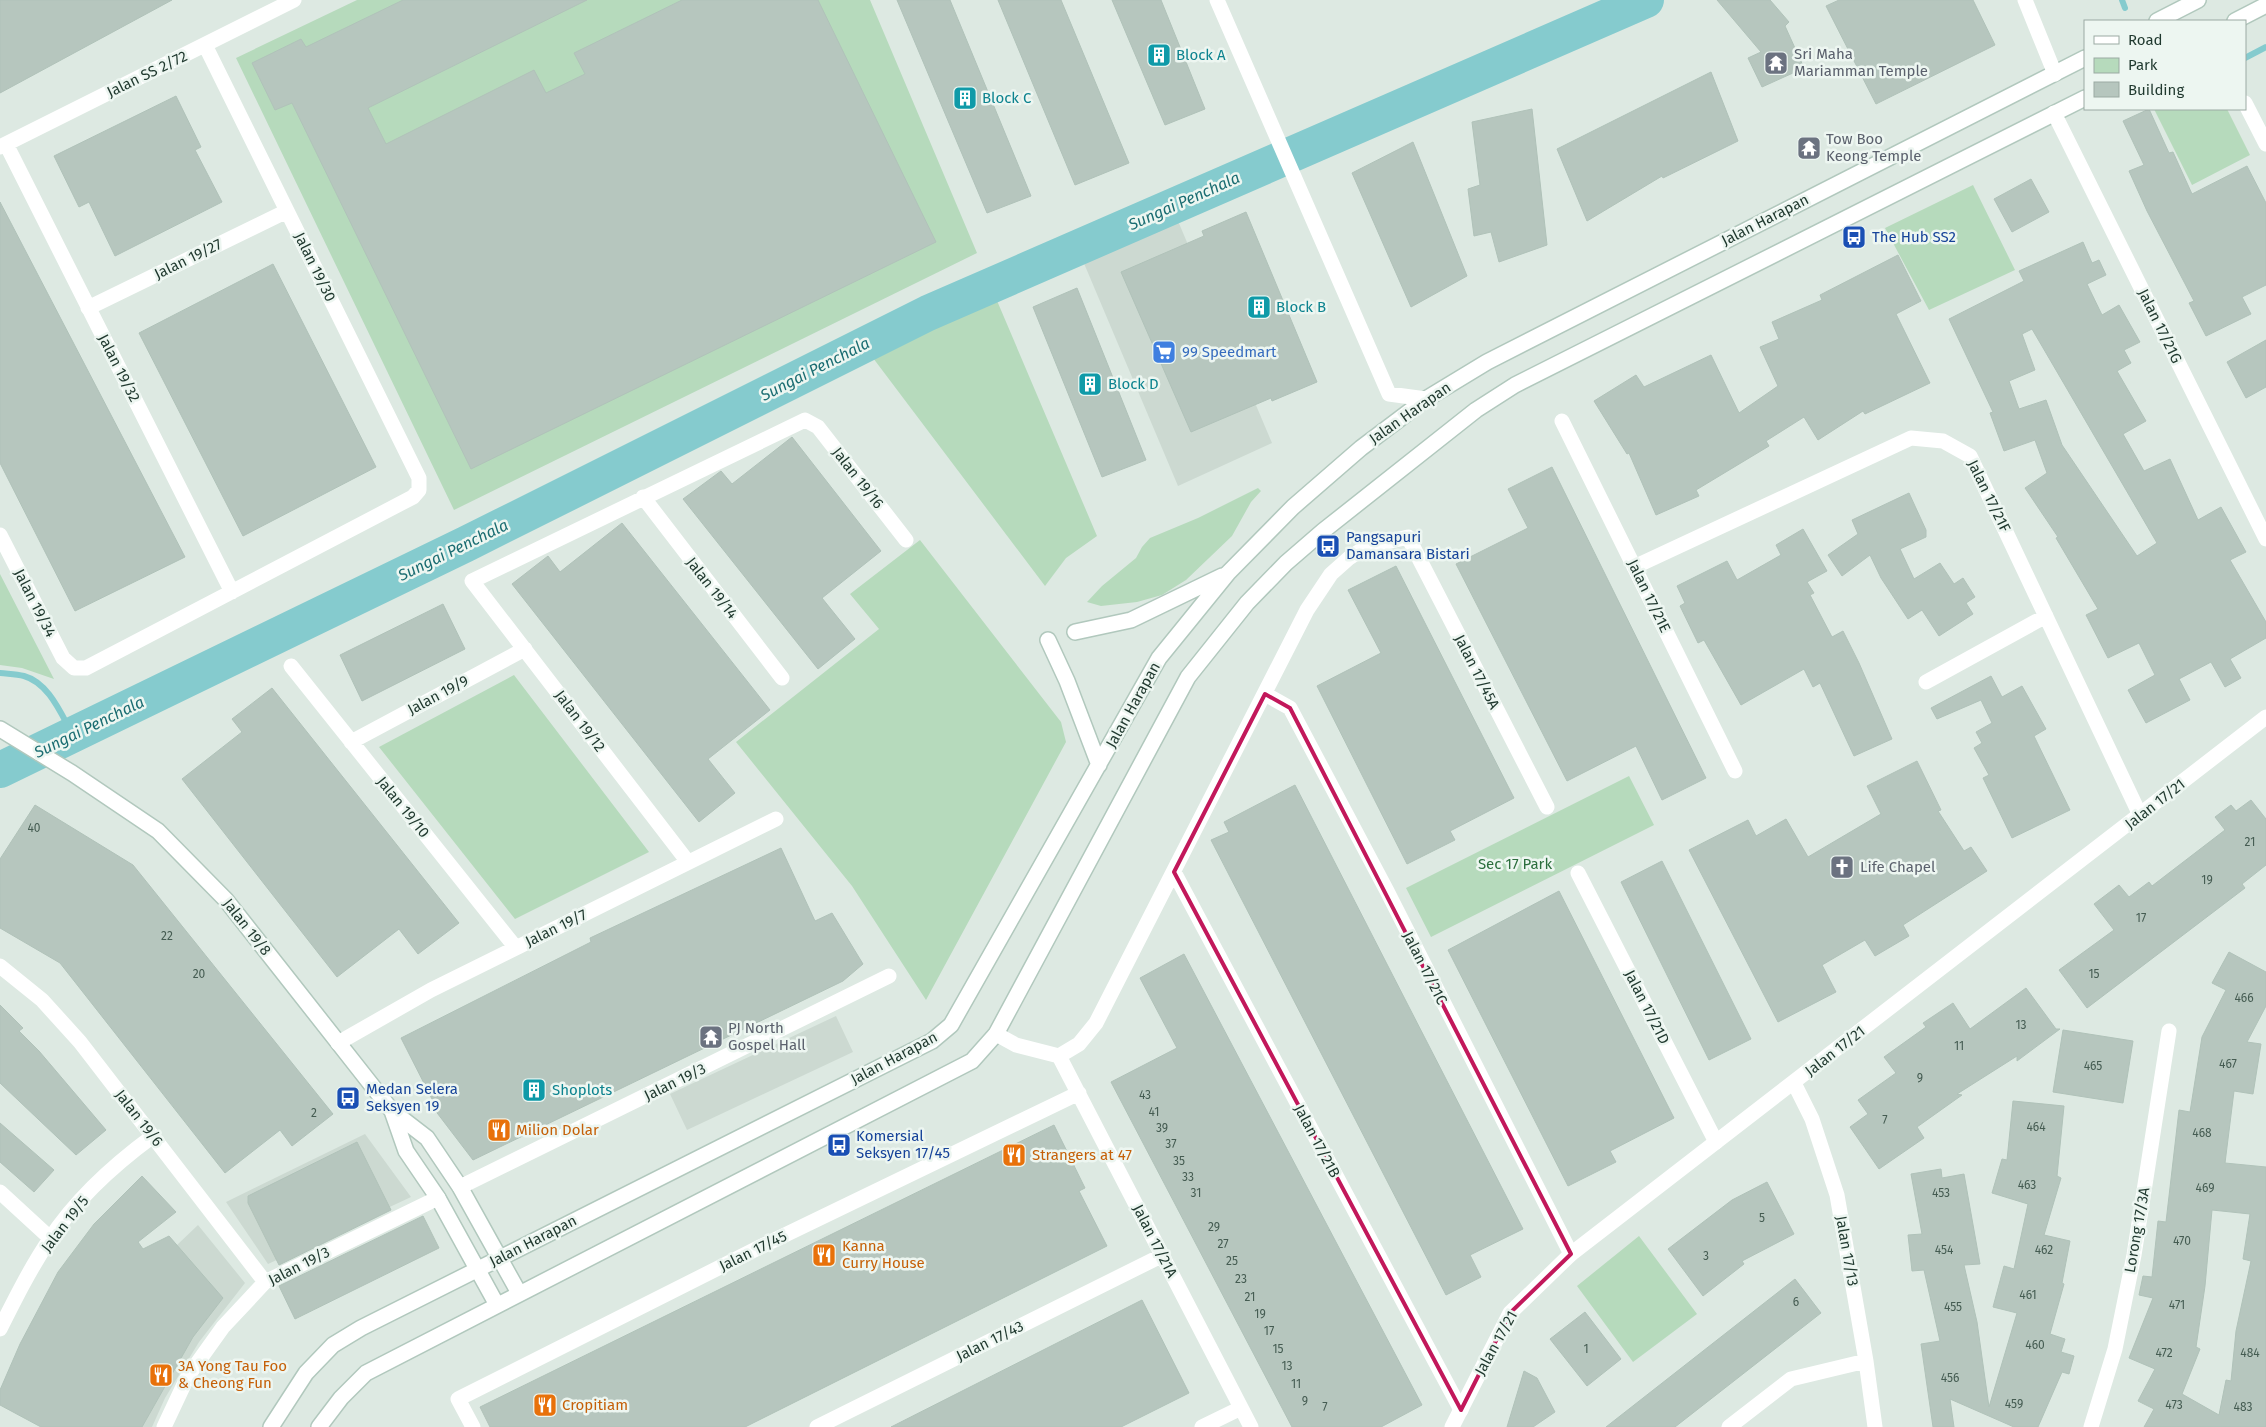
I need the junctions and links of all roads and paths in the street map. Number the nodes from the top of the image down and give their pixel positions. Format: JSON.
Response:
{"nodes":[{"id":1,"x":294,"y":0,"type":"edge"},
{"id":2,"x":1216,"y":0,"type":"edge"},
{"id":3,"x":2025,"y":0,"type":"edge"},
{"id":4,"x":2198,"y":0,"type":"edge"},
{"id":5,"x":2266,"y":6,"type":"edge"},
{"id":6,"x":2159,"y":20,"type":"edge"},
{"id":7,"x":2237,"y":20,"type":"edge"},
{"id":8,"x":205,"y":45,"type":"junction"},
{"id":9,"x":2084,"y":59,"type":"edge"},
{"id":10,"x":2055,"y":74,"type":"junction"},
{"id":11,"x":2084,"y":98,"type":"edge"},
{"id":12,"x":2246,"y":104,"type":"edge"},
{"id":13,"x":2054,"y":113,"type":"junction"},
{"id":14,"x":2266,"y":144,"type":"edge"},
{"id":15,"x":3,"y":145,"type":"edge"},
{"id":16,"x":287,"y":211,"type":"junction"},
{"id":17,"x":88,"y":308,"type":"junction"},
{"id":18,"x":1426,"y":399,"type":"junction"},
{"id":19,"x":1562,"y":420,"type":"dead end"},
{"id":20,"x":642,"y":498,"type":"junction"},
{"id":21,"x":0,"y":535,"type":"edge"},
{"id":22,"x":2266,"y":539,"type":"edge"},
{"id":23,"x":906,"y":540,"type":"dead end"},
{"id":24,"x":1634,"y":567,"type":"junction"},
{"id":25,"x":1228,"y":573,"type":"junction"},
{"id":26,"x":232,"y":592,"type":"junction"},
{"id":27,"x":2046,"y":616,"type":"junction"},
{"id":28,"x":1075,"y":632,"type":"dead end"},
{"id":29,"x":1048,"y":640,"type":"dead end"},
{"id":30,"x":525,"y":649,"type":"junction"},
{"id":31,"x":291,"y":666,"type":"dead end"},
{"id":32,"x":782,"y":678,"type":"dead end"},
{"id":33,"x":1926,"y":682,"type":"dead end"},
{"id":34,"x":1265,"y":694,"type":"junction"},
{"id":35,"x":2266,"y":717,"type":"edge"},
{"id":36,"x":6,"y":733,"type":"edge"},
{"id":37,"x":351,"y":742,"type":"junction"},
{"id":38,"x":1099,"y":765,"type":"junction"},
{"id":39,"x":1735,"y":772,"type":"dead end"},
{"id":40,"x":1547,"y":807,"type":"dead end"},
{"id":41,"x":2140,"y":815,"type":"junction"},
{"id":42,"x":776,"y":819,"type":"dead end"},
{"id":43,"x":688,"y":862,"type":"junction"},
{"id":44,"x":1174,"y":872,"type":"junction"},
{"id":45,"x":1578,"y":873,"type":"dead end"},
{"id":46,"x":516,"y":948,"type":"junction"},
{"id":47,"x":0,"y":966,"type":"edge"},
{"id":48,"x":890,"y":976,"type":"dead end"},
{"id":49,"x":2169,"y":1031,"type":"dead end"},
{"id":50,"x":996,"y":1034,"type":"junction"},
{"id":51,"x":338,"y":1043,"type":"junction"},
{"id":52,"x":1060,"y":1056,"type":"junction"},
{"id":53,"x":1794,"y":1083,"type":"junction"},
{"id":54,"x":1079,"y":1093,"type":"junction"},
{"id":55,"x":392,"y":1111,"type":"junction"},
{"id":56,"x":152,"y":1136,"type":"junction"},
{"id":57,"x":1716,"y":1142,"type":"junction"},
{"id":58,"x":460,"y":1188,"type":"junction"},
{"id":59,"x":0,"y":1192,"type":"edge"},
{"id":60,"x":438,"y":1198,"type":"junction"},
{"id":61,"x":50,"y":1238,"type":"junction"},
{"id":62,"x":1571,"y":1254,"type":"junction"},
{"id":63,"x":1163,"y":1256,"type":"junction"},
{"id":64,"x":500,"y":1258,"type":"junction"},
{"id":65,"x":478,"y":1270,"type":"junction"},
{"id":66,"x":265,"y":1282,"type":"junction"},
{"id":67,"x":519,"y":1293,"type":"junction"},
{"id":68,"x":497,"y":1305,"type":"junction"},
{"id":69,"x":0,"y":1329,"type":"edge"},
{"id":70,"x":1866,"y":1361,"type":"junction"},
{"id":71,"x":1241,"y":1408,"type":"junction"},
{"id":72,"x":1461,"y":1410,"type":"junction"},
{"id":73,"x":164,"y":1427,"type":"edge"},
{"id":74,"x":271,"y":1427,"type":"edge"},
{"id":75,"x":319,"y":1427,"type":"edge"},
{"id":76,"x":473,"y":1427,"type":"edge"},
{"id":77,"x":817,"y":1427,"type":"edge"},
{"id":78,"x":1202,"y":1427,"type":"edge"},
{"id":79,"x":1251,"y":1427,"type":"edge"},
{"id":80,"x":1452,"y":1427,"type":"edge"},
{"id":81,"x":1729,"y":1427,"type":"edge"},
{"id":82,"x":1875,"y":1427,"type":"edge"},
{"id":83,"x":2091,"y":1427,"type":"edge"}],
"edges":[{"from":1,"to":8,"type":"street","name":"Jalan SS 2/72"},
{"from":2,"to":18,"type":"street"},
{"from":3,"to":10,"type":"street"},
{"from":4,"to":6,"type":"street"},
{"from":5,"to":7,"type":"street"},
{"from":8,"to":15,"type":"street","name":"Jalan SS 2/72"},
{"from":8,"to":16,"type":"street","name":"Jalan 19/30"},
{"from":9,"to":10,"type":"street","name":"Jalan Harapan"},
{"from":10,"to":18,"type":"street","name":"Jalan Harapan"},
{"from":11,"to":13,"type":"street"},
{"from":12,"to":14,"type":"street"},
{"from":13,"to":22,"type":"street","name":"Jalan 17/21G"},
{"from":13,"to":50,"type":"street"},
{"from":15,"to":17,"type":"street","name":"Jalan 19/32"},
{"from":16,"to":17,"type":"street","name":"Jalan 19/27"},
{"from":16,"to":26,"type":"street","name":"Jalan 19/30"},
{"from":17,"to":26,"type":"street","name":"Jalan 19/32"},
{"from":18,"to":25,"type":"street","name":"Jalan Harapan"},
{"from":19,"to":24,"type":"street","name":"Jalan 17/21E"},
{"from":20,"to":23,"type":"street","name":"Jalan 19/16"},
{"from":20,"to":30,"type":"street","name":"Jalan 19/12"},
{"from":20,"to":32,"type":"street","name":"Jalan 19/14"},
{"from":21,"to":26,"type":"street","name":"Jalan 19/34"},
{"from":24,"to":27,"type":"street","name":"Jalan 17/21F"},
{"from":24,"to":39,"type":"street","name":"Jalan 17/21E"},
{"from":25,"to":28,"type":"street"},
{"from":25,"to":38,"type":"street","name":"Jalan Harapan"},
{"from":27,"to":33,"type":"street"},
{"from":27,"to":41,"type":"street","name":"Jalan 17/21F"},
{"from":29,"to":38,"type":"street"},
{"from":30,"to":37,"type":"street","name":"Jalan 19/9"},
{"from":30,"to":43,"type":"street","name":"Jalan 19/12"},
{"from":31,"to":37,"type":"street","name":"Jalan 19/10"},
{"from":34,"to":40,"type":"street","name":"Jalan 17/45A"},
{"from":34,"to":44,"type":"street"},
{"from":34,"to":62,"type":"street","name":"Jalan 17/21C"},
{"from":35,"to":41,"type":"street","name":"Jalan 17/21"},
{"from":36,"to":51,"type":"street","name":"Jalan 19/8"},
{"from":37,"to":46,"type":"street","name":"Jalan 19/10"},
{"from":38,"to":64,"type":"street","name":"Jalan Harapan"},
{"from":41,"to":53,"type":"street","name":"Jalan 17/21"},
{"from":42,"to":43,"type":"street","name":"Jalan 19/7"},
{"from":43,"to":46,"type":"street","name":"Jalan 19/7"},
{"from":44,"to":52,"type":"street"},
{"from":44,"to":72,"type":"street","name":"Jalan 17/21B"},
{"from":45,"to":57,"type":"street","name":"Jalan 17/21D"},
{"from":46,"to":51,"type":"street","name":"Jalan 19/7"},
{"from":47,"to":56,"type":"street","name":"Jalan 19/6"},
{"from":48,"to":58,"type":"street","name":"Jalan 19/3"},
{"from":49,"to":83,"type":"street","name":"Lorong 17/3A"},
{"from":50,"to":52,"type":"street"},
{"from":50,"to":67,"type":"street"},
{"from":51,"to":55,"type":"street","name":"Jalan 19/8"},
{"from":52,"to":54,"type":"street","name":"Jalan 17/21A"},
{"from":53,"to":57,"type":"street","name":"Jalan 17/21"},
{"from":53,"to":70,"type":"street","name":"Jalan 17/13"},
{"from":54,"to":63,"type":"street","name":"Jalan 17/21A"},
{"from":54,"to":76,"type":"street","name":"Jalan 17/45"},
{"from":55,"to":58,"type":"street","name":"Jalan 19/8"},
{"from":55,"to":60,"type":"street","name":"Jalan 19/8"},
{"from":56,"to":61,"type":"street","name":"Jalan 19/5"},
{"from":56,"to":66,"type":"street","name":"Jalan 19/6"},
{"from":57,"to":62,"type":"street","name":"Jalan 17/21"},
{"from":58,"to":64,"type":"street","name":"Jalan 19/8"},
{"from":59,"to":61,"type":"street"},
{"from":60,"to":65,"type":"street","name":"Jalan 19/8"},
{"from":60,"to":66,"type":"street","name":"Jalan 19/3"},
{"from":61,"to":69,"type":"street","name":"Jalan 19/5"},
{"from":62,"to":72,"type":"street","name":"Jalan 17/21"},
{"from":63,"to":71,"type":"street","name":"Jalan 17/21A"},
{"from":63,"to":77,"type":"street","name":"Jalan 17/43"},
{"from":64,"to":65,"type":"street","name":"Jalan Harapan"},
{"from":64,"to":67,"type":"street","name":"Jalan 19/8"},
{"from":65,"to":68,"type":"street","name":"Jalan 19/8"},
{"from":65,"to":74,"type":"street","name":"Jalan Harapan"},
{"from":66,"to":73,"type":"street","name":"Jalan 19/3"},
{"from":67,"to":68,"type":"street"},
{"from":68,"to":75,"type":"street"},
{"from":70,"to":81,"type":"street"},
{"from":70,"to":82,"type":"street","name":"Jalan 17/13"},
{"from":71,"to":78,"type":"street"},
{"from":71,"to":79,"type":"street","name":"Jalan 17/21A"},
{"from":72,"to":80,"type":"street","name":"Jalan 17/21"}]}
